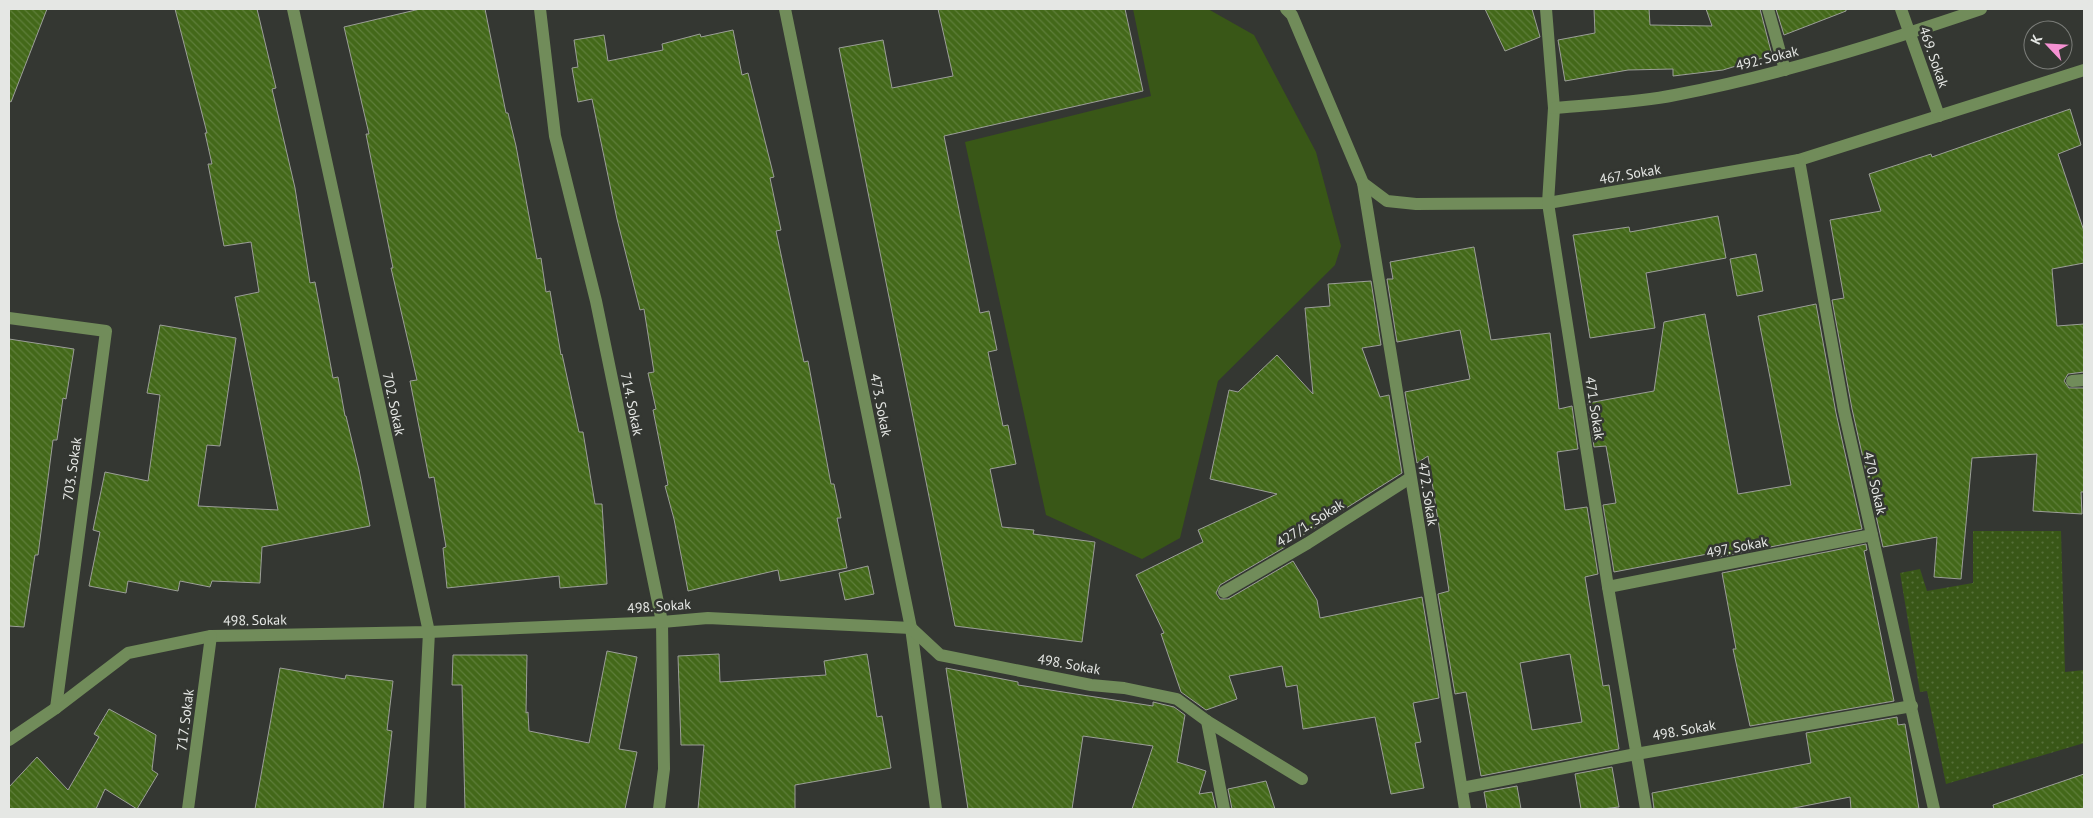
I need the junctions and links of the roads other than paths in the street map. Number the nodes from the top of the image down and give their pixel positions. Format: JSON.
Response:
{"nodes":[{"id":1,"x":293,"y":9,"type":"edge"},
{"id":2,"x":540,"y":9,"type":"edge"},
{"id":3,"x":785,"y":9,"type":"edge"},
{"id":4,"x":1286,"y":9,"type":"edge"},
{"id":5,"x":1546,"y":9,"type":"edge"},
{"id":6,"x":1768,"y":9,"type":"edge"},
{"id":7,"x":1901,"y":9,"type":"edge"},
{"id":8,"x":1982,"y":9,"type":"edge"},
{"id":9,"x":1910,"y":33,"type":"junction"},
{"id":10,"x":1786,"y":70,"type":"junction"},
{"id":11,"x":2084,"y":70,"type":"edge"},
{"id":12,"x":1554,"y":108,"type":"junction"},
{"id":13,"x":1939,"y":116,"type":"junction"},
{"id":14,"x":1799,"y":160,"type":"junction"},
{"id":15,"x":1363,"y":183,"type":"junction"},
{"id":16,"x":1548,"y":203,"type":"junction"},
{"id":17,"x":9,"y":318,"type":"edge"},
{"id":18,"x":1410,"y":478,"type":"junction"},
{"id":19,"x":1872,"y":535,"type":"junction"},
{"id":20,"x":1608,"y":587,"type":"junction"},
{"id":21,"x":1224,"y":592,"type":"dead end"},
{"id":22,"x":662,"y":622,"type":"junction"},
{"id":23,"x":910,"y":628,"type":"junction"},
{"id":24,"x":429,"y":632,"type":"junction"},
{"id":25,"x":211,"y":636,"type":"junction"},
{"id":26,"x":1912,"y":706,"type":"junction"},
{"id":27,"x":56,"y":708,"type":"junction"},
{"id":28,"x":1207,"y":721,"type":"junction"},
{"id":29,"x":9,"y":740,"type":"edge"},
{"id":30,"x":1636,"y":754,"type":"junction"},
{"id":31,"x":1302,"y":779,"type":"dead end"},
{"id":32,"x":1462,"y":788,"type":"junction"},
{"id":33,"x":188,"y":809,"type":"edge"},
{"id":34,"x":420,"y":809,"type":"edge"},
{"id":35,"x":659,"y":809,"type":"edge"},
{"id":36,"x":936,"y":809,"type":"edge"},
{"id":37,"x":1224,"y":809,"type":"edge"},
{"id":38,"x":1465,"y":809,"type":"edge"},
{"id":39,"x":1646,"y":809,"type":"edge"},
{"id":40,"x":1934,"y":809,"type":"edge"}],
"edges":[{"from":1,"to":24,"type":"street","name":"702. Sokak"},
{"from":2,"to":22,"type":"street","name":"714. Sokak"},
{"from":3,"to":23,"type":"street","name":"473. Sokak"},
{"from":4,"to":15,"type":"street"},
{"from":5,"to":12,"type":"street","name":"471. Sokak"},
{"from":6,"to":10,"type":"street"},
{"from":7,"to":9,"type":"street","name":"469. Sokak"},
{"from":8,"to":9,"type":"street","name":"492. Sokak"},
{"from":9,"to":10,"type":"street","name":"492. Sokak"},
{"from":9,"to":13,"type":"street","name":"469. Sokak"},
{"from":10,"to":12,"type":"street","name":"492. Sokak"},
{"from":11,"to":13,"type":"street","name":"467. Sokak"},
{"from":12,"to":16,"type":"street","name":"471. Sokak"},
{"from":13,"to":14,"type":"street","name":"467. Sokak"},
{"from":14,"to":16,"type":"street","name":"467. Sokak"},
{"from":14,"to":19,"type":"street","name":"470. Sokak"},
{"from":15,"to":16,"type":"street","name":"467. Sokak"},
{"from":15,"to":18,"type":"street","name":"472. Sokak"},
{"from":16,"to":20,"type":"street","name":"471. Sokak"},
{"from":17,"to":27,"type":"street","name":"703. Sokak"},
{"from":18,"to":21,"type":"street","name":"427/1. Sokak"},
{"from":18,"to":32,"type":"street","name":"472. Sokak"},
{"from":19,"to":20,"type":"street","name":"497. Sokak"},
{"from":19,"to":26,"type":"street","name":"470. Sokak"},
{"from":20,"to":30,"type":"street","name":"471. Sokak"},
{"from":22,"to":23,"type":"street","name":"498. Sokak"},
{"from":22,"to":24,"type":"street","name":"498. Sokak"},
{"from":22,"to":35,"type":"street","name":"714. Sokak"},
{"from":23,"to":28,"type":"street","name":"498. Sokak"},
{"from":23,"to":36,"type":"street","name":"473. Sokak"},
{"from":24,"to":25,"type":"street","name":"498. Sokak"},
{"from":24,"to":34,"type":"street","name":"702. Sokak"},
{"from":25,"to":27,"type":"street","name":"498. Sokak"},
{"from":25,"to":33,"type":"street","name":"717. Sokak"},
{"from":26,"to":30,"type":"street","name":"498. Sokak"},
{"from":26,"to":40,"type":"street","name":"470. Sokak"},
{"from":27,"to":29,"type":"street","name":"498. Sokak"},
{"from":28,"to":31,"type":"street","name":"498. Sokak"},
{"from":28,"to":37,"type":"street"},
{"from":30,"to":32,"type":"street","name":"498. Sokak"},
{"from":30,"to":39,"type":"street","name":"471. Sokak"},
{"from":32,"to":38,"type":"street","name":"472. Sokak"}]}
